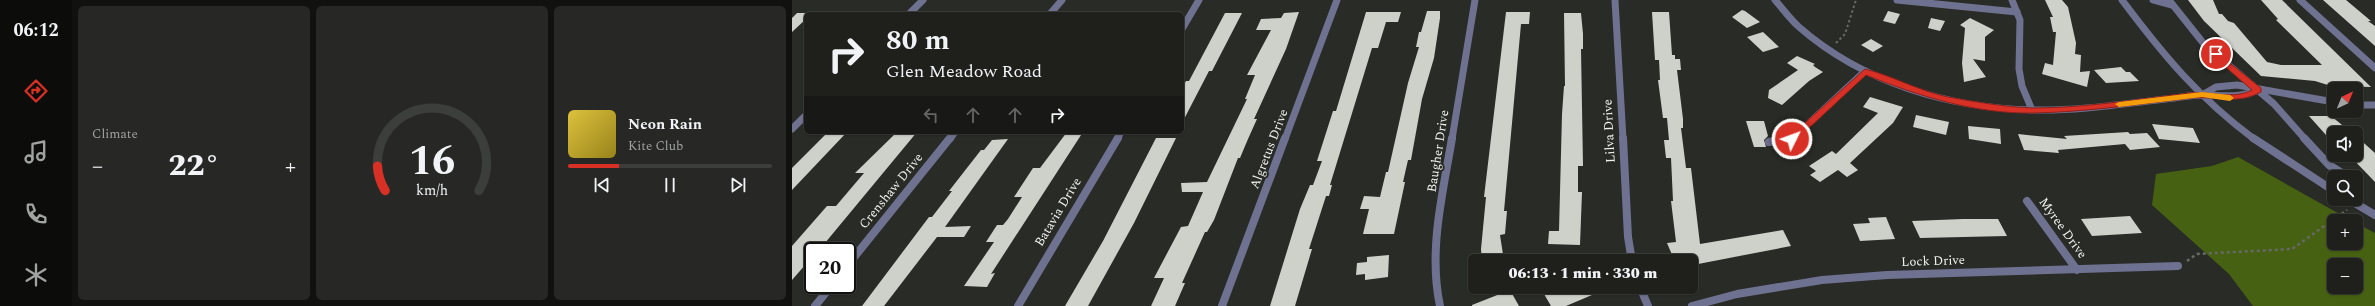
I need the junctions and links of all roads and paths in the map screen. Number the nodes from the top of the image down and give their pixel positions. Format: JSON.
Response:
{"nodes":[{"id":1,"x":924,"y":0,"type":"edge"},
{"id":2,"x":1062,"y":0,"type":"edge"},
{"id":3,"x":1199,"y":0,"type":"edge"},
{"id":4,"x":1338,"y":0,"type":"edge"},
{"id":5,"x":1475,"y":0,"type":"edge"},
{"id":6,"x":1615,"y":0,"type":"edge"},
{"id":7,"x":1775,"y":0,"type":"edge"},
{"id":8,"x":1856,"y":0,"type":"edge"},
{"id":9,"x":1897,"y":0,"type":"edge"},
{"id":10,"x":2012,"y":0,"type":"edge"},
{"id":11,"x":2122,"y":0,"type":"edge"},
{"id":12,"x":2153,"y":0,"type":"edge"},
{"id":13,"x":2300,"y":0,"type":"edge"},
{"id":14,"x":2170,"y":2,"type":"edge"},
{"id":15,"x":911,"y":12,"type":"edge"},
{"id":16,"x":1052,"y":12,"type":"edge"},
{"id":17,"x":2017,"y":12,"type":"junction"},
{"id":18,"x":1184,"y":26,"type":"edge"},
{"id":19,"x":1825,"y":49,"type":"junction"},
{"id":20,"x":2375,"y":68,"type":"edge"},
{"id":21,"x":1865,"y":71,"type":"junction"},
{"id":22,"x":2258,"y":90,"type":"junction"},
{"id":23,"x":2202,"y":95,"type":"junction"},
{"id":24,"x":2327,"y":101,"type":"edge"},
{"id":25,"x":2363,"y":105,"type":"edge"},
{"id":26,"x":2375,"y":105,"type":"edge"},
{"id":27,"x":2032,"y":110,"type":"junction"},
{"id":28,"x":804,"y":117,"type":"edge"},
{"id":29,"x":792,"y":129,"type":"edge"},
{"id":30,"x":953,"y":134,"type":"edge"},
{"id":31,"x":1120,"y":134,"type":"edge"},
{"id":32,"x":1769,"y":142,"type":"dead end"},
{"id":33,"x":2336,"y":170,"type":"edge"},
{"id":34,"x":2327,"y":186,"type":"edge"},
{"id":35,"x":2027,"y":201,"type":"dead end"},
{"id":36,"x":2345,"y":206,"type":"edge"},
{"id":37,"x":2360,"y":206,"type":"edge"},
{"id":38,"x":2375,"y":215,"type":"edge"},
{"id":39,"x":1631,"y":254,"type":"edge"},
{"id":40,"x":856,"y":255,"type":"edge"},
{"id":41,"x":2178,"y":266,"type":"joint"},
{"id":42,"x":2077,"y":270,"type":"junction"},
{"id":43,"x":825,"y":294,"type":"edge"},
{"id":44,"x":1643,"y":294,"type":"edge"},
{"id":45,"x":815,"y":306,"type":"edge"},
{"id":46,"x":1018,"y":306,"type":"edge"},
{"id":47,"x":1222,"y":306,"type":"edge"},
{"id":48,"x":1440,"y":306,"type":"edge"},
{"id":49,"x":1648,"y":306,"type":"edge"},
{"id":50,"x":1692,"y":306,"type":"edge"}],
"edges":[{"from":1,"to":15,"type":"street"},
{"from":2,"to":16,"type":"street"},
{"from":3,"to":18,"type":"street"},
{"from":4,"to":47,"type":"street","name":"Algretus Drive"},
{"from":5,"to":48,"type":"street","name":"Baugher Drive"},
{"from":6,"to":39,"type":"street","name":"Lilva Drive"},
{"from":7,"to":19,"type":"street"},
{"from":8,"to":19,"type":"path"},
{"from":9,"to":17,"type":"street"},
{"from":10,"to":17,"type":"street"},
{"from":11,"to":23,"type":"street"},
{"from":12,"to":14,"type":"street"},
{"from":13,"to":20,"type":"street"},
{"from":14,"to":22,"type":"street"},
{"from":17,"to":27,"type":"street"},
{"from":19,"to":21,"type":"street"},
{"from":21,"to":27,"type":"street"},
{"from":21,"to":32,"type":"street"},
{"from":22,"to":23,"type":"street"},
{"from":22,"to":23,"type":"street"},
{"from":22,"to":24,"type":"street"},
{"from":22,"to":33,"type":"street"},
{"from":23,"to":27,"type":"street"},
{"from":23,"to":34,"type":"street"},
{"from":25,"to":26,"type":"street"},
{"from":28,"to":29,"type":"street"},
{"from":30,"to":40,"type":"street","name":"Crenshaw Drive"},
{"from":31,"to":46,"type":"street","name":"Batavia Drive"},
{"from":35,"to":42,"type":"street","name":"Myree Drive"},
{"from":36,"to":41,"type":"path"},
{"from":37,"to":38,"type":"street"},
{"from":41,"to":42,"type":"street","name":"Lock Drive"},
{"from":42,"to":50,"type":"street","name":"Lock Drive"},
{"from":43,"to":45,"type":"street"},
{"from":44,"to":49,"type":"street"}]}
